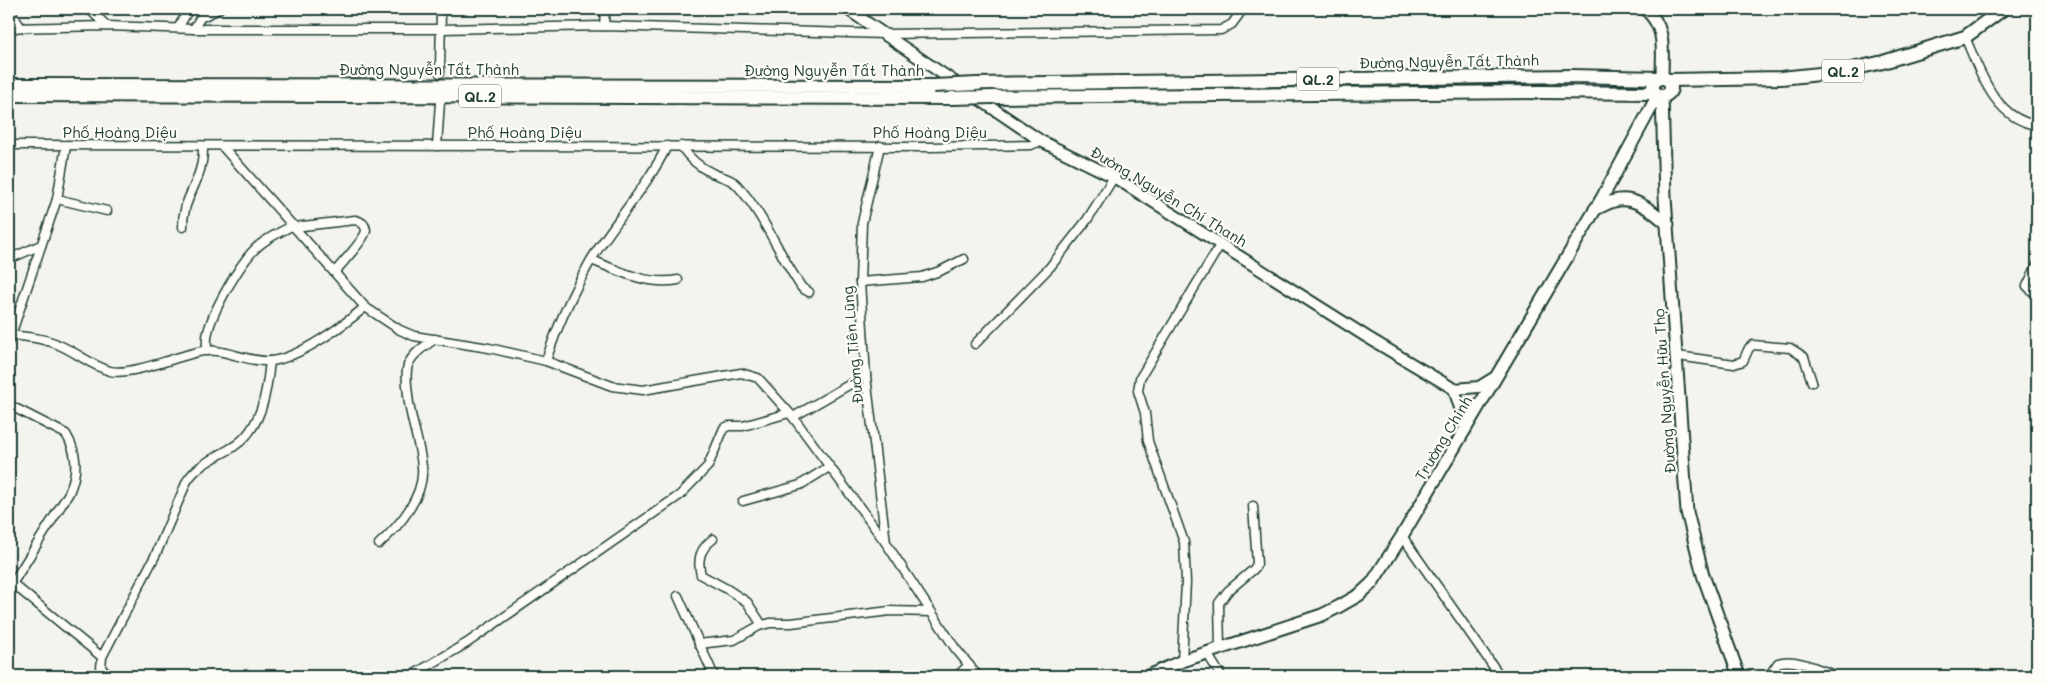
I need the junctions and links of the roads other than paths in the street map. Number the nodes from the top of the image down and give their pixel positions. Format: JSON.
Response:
{"nodes":[{"id":1,"x":10,"y":9,"type":"edge"},
{"id":2,"x":89,"y":9,"type":"edge"},
{"id":3,"x":189,"y":9,"type":"edge"},
{"id":4,"x":219,"y":9,"type":"edge"},
{"id":5,"x":441,"y":9,"type":"edge"},
{"id":6,"x":605,"y":9,"type":"edge"},
{"id":7,"x":847,"y":9,"type":"edge"},
{"id":8,"x":1243,"y":9,"type":"edge"},
{"id":9,"x":1645,"y":9,"type":"edge"},
{"id":10,"x":2003,"y":9,"type":"edge"},
{"id":11,"x":106,"y":26,"type":"junction"},
{"id":12,"x":604,"y":26,"type":"junction"},
{"id":13,"x":9,"y":28,"type":"edge"},
{"id":14,"x":21,"y":28,"type":"junction"},
{"id":15,"x":178,"y":28,"type":"junction"},
{"id":16,"x":194,"y":29,"type":"junction"},
{"id":17,"x":441,"y":29,"type":"junction"},
{"id":18,"x":884,"y":34,"type":"junction"},
{"id":19,"x":1965,"y":37,"type":"junction"},
{"id":20,"x":440,"y":73,"type":"dead end"},
{"id":21,"x":1663,"y":79,"type":"junction"},
{"id":22,"x":9,"y":85,"type":"edge"},
{"id":23,"x":9,"y":95,"type":"edge"},
{"id":24,"x":1659,"y":95,"type":"junction"},
{"id":25,"x":440,"y":102,"type":"dead end"},
{"id":26,"x":2037,"y":125,"type":"edge"},
{"id":27,"x":1041,"y":141,"type":"junction"},
{"id":28,"x":9,"y":145,"type":"edge"},
{"id":29,"x":66,"y":146,"type":"junction"},
{"id":30,"x":203,"y":146,"type":"junction"},
{"id":31,"x":222,"y":146,"type":"junction"},
{"id":32,"x":436,"y":146,"type":"junction"},
{"id":33,"x":667,"y":146,"type":"junction"},
{"id":34,"x":681,"y":146,"type":"junction"},
{"id":35,"x":880,"y":146,"type":"junction"},
{"id":36,"x":1114,"y":177,"type":"junction"},
{"id":37,"x":57,"y":199,"type":"junction"},
{"id":38,"x":1595,"y":209,"type":"junction"},
{"id":39,"x":107,"y":211,"type":"dead end"},
{"id":40,"x":1668,"y":224,"type":"junction"},
{"id":41,"x":294,"y":226,"type":"junction"},
{"id":42,"x":183,"y":227,"type":"dead end"},
{"id":43,"x":41,"y":245,"type":"junction"},
{"id":44,"x":1220,"y":245,"type":"junction"},
{"id":45,"x":9,"y":259,"type":"edge"},
{"id":46,"x":964,"y":259,"type":"dead end"},
{"id":47,"x":592,"y":260,"type":"junction"},
{"id":48,"x":2037,"y":265,"type":"edge"},
{"id":49,"x":335,"y":272,"type":"junction"},
{"id":50,"x":678,"y":280,"type":"dead end"},
{"id":51,"x":860,"y":282,"type":"junction"},
{"id":52,"x":2037,"y":291,"type":"edge"},
{"id":53,"x":809,"y":292,"type":"dead end"},
{"id":54,"x":365,"y":306,"type":"junction"},
{"id":55,"x":10,"y":338,"type":"edge"},
{"id":56,"x":435,"y":339,"type":"junction"},
{"id":57,"x":975,"y":344,"type":"dead end"},
{"id":58,"x":207,"y":351,"type":"junction"},
{"id":59,"x":1678,"y":356,"type":"junction"},
{"id":60,"x":270,"y":361,"type":"junction"},
{"id":61,"x":546,"y":361,"type":"junction"},
{"id":62,"x":866,"y":375,"type":"junction"},
{"id":63,"x":1498,"y":376,"type":"junction"},
{"id":64,"x":1812,"y":382,"type":"dead end"},
{"id":65,"x":1454,"y":389,"type":"junction"},
{"id":66,"x":9,"y":405,"type":"edge"},
{"id":67,"x":791,"y":415,"type":"junction"},
{"id":68,"x":1466,"y":427,"type":"junction"},
{"id":69,"x":829,"y":468,"type":"junction"},
{"id":70,"x":743,"y":501,"type":"dead end"},
{"id":71,"x":1253,"y":506,"type":"dead end"},
{"id":72,"x":1402,"y":536,"type":"junction"},
{"id":73,"x":713,"y":539,"type":"dead end"},
{"id":74,"x":886,"y":543,"type":"junction"},
{"id":75,"x":379,"y":544,"type":"dead end"},
{"id":76,"x":11,"y":587,"type":"edge"},
{"id":77,"x":678,"y":596,"type":"dead end"},
{"id":78,"x":931,"y":612,"type":"junction"},
{"id":79,"x":762,"y":625,"type":"junction"},
{"id":80,"x":699,"y":644,"type":"junction"},
{"id":81,"x":1220,"y":649,"type":"junction"},
{"id":82,"x":1207,"y":653,"type":"junction"},
{"id":83,"x":102,"y":657,"type":"junction"},
{"id":84,"x":1182,"y":661,"type":"junction"},
{"id":85,"x":969,"y":665,"type":"junction"},
{"id":86,"x":1771,"y":673,"type":"dead end"},
{"id":87,"x":109,"y":676,"type":"edge"},
{"id":88,"x":411,"y":676,"type":"edge"},
{"id":89,"x":714,"y":676,"type":"edge"},
{"id":90,"x":957,"y":676,"type":"edge"},
{"id":91,"x":978,"y":676,"type":"edge"},
{"id":92,"x":1148,"y":676,"type":"edge"},
{"id":93,"x":1221,"y":676,"type":"edge"},
{"id":94,"x":1500,"y":676,"type":"edge"},
{"id":95,"x":1739,"y":676,"type":"edge"},
{"id":96,"x":1830,"y":676,"type":"edge"}],
"edges":[{"from":1,"to":14,"type":"street"},
{"from":2,"to":11,"type":"street"},
{"from":3,"to":15,"type":"street"},
{"from":4,"to":16,"type":"street"},
{"from":5,"to":17,"type":"street"},
{"from":6,"to":12,"type":"street"},
{"from":7,"to":18,"type":"street","name":"Đường Nguyễn Chí Thanh"},
{"from":8,"to":18,"type":"street"},
{"from":9,"to":21,"type":"main road"},
{"from":10,"to":19,"type":"highway","number":"QL.2"},
{"from":11,"to":14,"type":"street"},
{"from":11,"to":15,"type":"street"},
{"from":12,"to":17,"type":"street"},
{"from":12,"to":18,"type":"street"},
{"from":13,"to":14,"type":"street"},
{"from":15,"to":16,"type":"street"},
{"from":16,"to":17,"type":"street"},
{"from":17,"to":20,"type":"street"},
{"from":18,"to":27,"type":"street","name":"Đường Nguyễn Chí Thanh"},
{"from":19,"to":21,"type":"highway","number":"QL.2"},
{"from":19,"to":26,"type":"street"},
{"from":21,"to":22,"type":"highway","name":"Đường Nguyễn Tất Thành","number":"QL.2","bridge":true},
{"from":21,"to":24,"type":"highway"},
{"from":23,"to":24,"type":"highway","name":"Đường Nguyễn Tất Thành","number":"QL.2","bridge":true},
{"from":24,"to":38,"type":"main road","name":"Trường Chinh"},
{"from":24,"to":40,"type":"main road","name":"Đường Nguyễn Hữu Thọ"},
{"from":25,"to":32,"type":"street"},
{"from":27,"to":35,"type":"street","name":"Phố Hoàng Diệu"},
{"from":27,"to":36,"type":"street","name":"Đường Nguyễn Chí Thanh"},
{"from":28,"to":29,"type":"street","name":"Phố Hoàng Diệu"},
{"from":29,"to":30,"type":"street","name":"Phố Hoàng Diệu"},
{"from":29,"to":37,"type":"street"},
{"from":30,"to":31,"type":"street","name":"Phố Hoàng Diệu"},
{"from":30,"to":42,"type":"street"},
{"from":31,"to":32,"type":"street","name":"Phố Hoàng Diệu"},
{"from":31,"to":41,"type":"street"},
{"from":32,"to":33,"type":"street","name":"Phố Hoàng Diệu"},
{"from":33,"to":34,"type":"street","name":"Phố Hoàng Diệu"},
{"from":33,"to":47,"type":"street"},
{"from":34,"to":35,"type":"street","name":"Phố Hoàng Diệu"},
{"from":34,"to":53,"type":"street"},
{"from":35,"to":51,"type":"street","name":"Đường Tiên Lũng"},
{"from":36,"to":44,"type":"street","name":"Đường Nguyễn Chí Thanh"},
{"from":36,"to":57,"type":"street"},
{"from":37,"to":39,"type":"street"},
{"from":37,"to":43,"type":"street"},
{"from":38,"to":40,"type":"main road"},
{"from":38,"to":63,"type":"main road","name":"Trường Chinh"},
{"from":40,"to":59,"type":"main road","name":"Đường Nguyễn Hữu Thọ"},
{"from":41,"to":49,"type":"street"},
{"from":41,"to":49,"type":"street"},
{"from":41,"to":58,"type":"street"},
{"from":43,"to":45,"type":"street"},
{"from":43,"to":55,"type":"street"},
{"from":44,"to":65,"type":"street","name":"Đường Nguyễn Chí Thanh"},
{"from":44,"to":84,"type":"street"},
{"from":46,"to":51,"type":"street"},
{"from":47,"to":50,"type":"street"},
{"from":47,"to":61,"type":"street"},
{"from":48,"to":52,"type":"street"},
{"from":49,"to":54,"type":"street"},
{"from":51,"to":62,"type":"street","name":"Đường Tiên Lũng"},
{"from":54,"to":56,"type":"street"},
{"from":54,"to":60,"type":"street"},
{"from":55,"to":58,"type":"street"},
{"from":56,"to":61,"type":"street"},
{"from":56,"to":75,"type":"street"},
{"from":58,"to":60,"type":"street"},
{"from":59,"to":64,"type":"street"},
{"from":59,"to":95,"type":"main road","name":"Đường Nguyễn Hữu Thọ"},
{"from":60,"to":83,"type":"street"},
{"from":61,"to":67,"type":"street"},
{"from":62,"to":67,"type":"street"},
{"from":62,"to":74,"type":"street","name":"Đường Tiên Lũng"},
{"from":63,"to":65,"type":"street"},
{"from":63,"to":68,"type":"main road","name":"Trường Chinh"},
{"from":65,"to":68,"type":"street"},
{"from":66,"to":76,"type":"street"},
{"from":67,"to":69,"type":"street"},
{"from":67,"to":88,"type":"street"},
{"from":68,"to":72,"type":"main road","name":"Trường Chinh"},
{"from":69,"to":70,"type":"street"},
{"from":69,"to":74,"type":"street"},
{"from":71,"to":81,"type":"street"},
{"from":72,"to":81,"type":"main road","name":"Trường Chinh"},
{"from":72,"to":94,"type":"street"},
{"from":73,"to":79,"type":"street"},
{"from":74,"to":78,"type":"street"},
{"from":76,"to":83,"type":"street"},
{"from":77,"to":80,"type":"street"},
{"from":78,"to":79,"type":"street"},
{"from":78,"to":85,"type":"street"},
{"from":79,"to":80,"type":"street"},
{"from":80,"to":89,"type":"street"},
{"from":81,"to":82,"type":"main road","name":"Trường Chinh"},
{"from":82,"to":84,"type":"main road","name":"Trường Chinh"},
{"from":82,"to":93,"type":"street"},
{"from":83,"to":87,"type":"street"},
{"from":84,"to":92,"type":"main road","name":"Trường Chinh"},
{"from":85,"to":90,"type":"street"},
{"from":85,"to":91,"type":"street"},
{"from":86,"to":96,"type":"street"}]}
